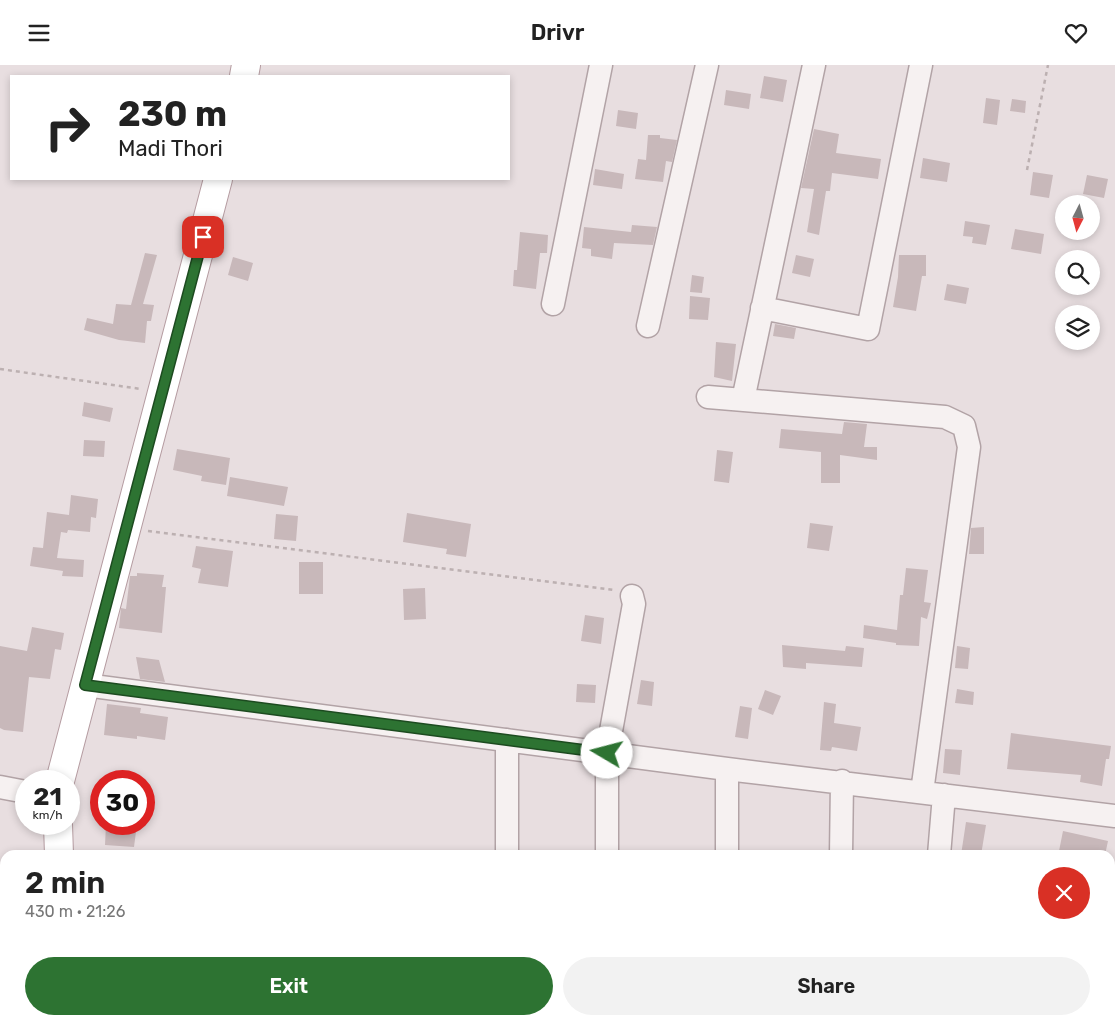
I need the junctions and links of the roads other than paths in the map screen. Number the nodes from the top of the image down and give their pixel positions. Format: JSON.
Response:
{"nodes":[{"id":1,"x":601,"y":65,"type":"edge"},
{"id":2,"x":707,"y":65,"type":"edge"},
{"id":3,"x":814,"y":65,"type":"edge"},
{"id":4,"x":920,"y":65,"type":"edge"},
{"id":5,"x":218,"y":180,"type":"edge"},
{"id":6,"x":553,"y":304,"type":"dead end"},
{"id":7,"x":762,"y":308,"type":"junction"},
{"id":8,"x":648,"y":326,"type":"dead end"},
{"id":9,"x":708,"y":397,"type":"dead end"},
{"id":10,"x":743,"y":400,"type":"junction"},
{"id":11,"x":632,"y":596,"type":"road end"},
{"id":12,"x":85,"y":685,"type":"junction"},
{"id":13,"x":507,"y":740,"type":"junction"},
{"id":14,"x":607,"y":753,"type":"junction"},
{"id":15,"x":727,"y":769,"type":"junction"},
{"id":16,"x":63,"y":770,"type":"edge"},
{"id":17,"x":842,"y":781,"type":"junction"},
{"id":18,"x":0,"y":787,"type":"edge"},
{"id":19,"x":15,"y":790,"type":"edge"},
{"id":20,"x":933,"y":794,"type":"junction"},
{"id":21,"x":1115,"y":816,"type":"edge"},
{"id":22,"x":58,"y":835,"type":"edge"},
{"id":23,"x":59,"y":850,"type":"edge"},
{"id":24,"x":507,"y":850,"type":"edge"},
{"id":25,"x":607,"y":850,"type":"edge"},
{"id":26,"x":727,"y":850,"type":"edge"},
{"id":27,"x":841,"y":850,"type":"edge"},
{"id":28,"x":939,"y":850,"type":"edge"}],
"edges":[{"from":1,"to":6,"type":"street"},
{"from":2,"to":8,"type":"street"},
{"from":3,"to":7,"type":"street"},
{"from":4,"to":7,"type":"street"},
{"from":5,"to":12,"type":"main road"},
{"from":7,"to":10,"type":"street"},
{"from":9,"to":10,"type":"street"},
{"from":10,"to":20,"type":"street"},
{"from":11,"to":14,"type":"street"},
{"from":12,"to":13,"type":"street"},
{"from":12,"to":16,"type":"main road"},
{"from":13,"to":14,"type":"street"},
{"from":13,"to":24,"type":"street"},
{"from":14,"to":15,"type":"street"},
{"from":14,"to":25,"type":"street"},
{"from":15,"to":17,"type":"street"},
{"from":15,"to":26,"type":"street"},
{"from":17,"to":20,"type":"street"},
{"from":17,"to":27,"type":"street"},
{"from":18,"to":19,"type":"street"},
{"from":20,"to":21,"type":"street"},
{"from":20,"to":28,"type":"street"},
{"from":22,"to":23,"type":"main road"}]}
